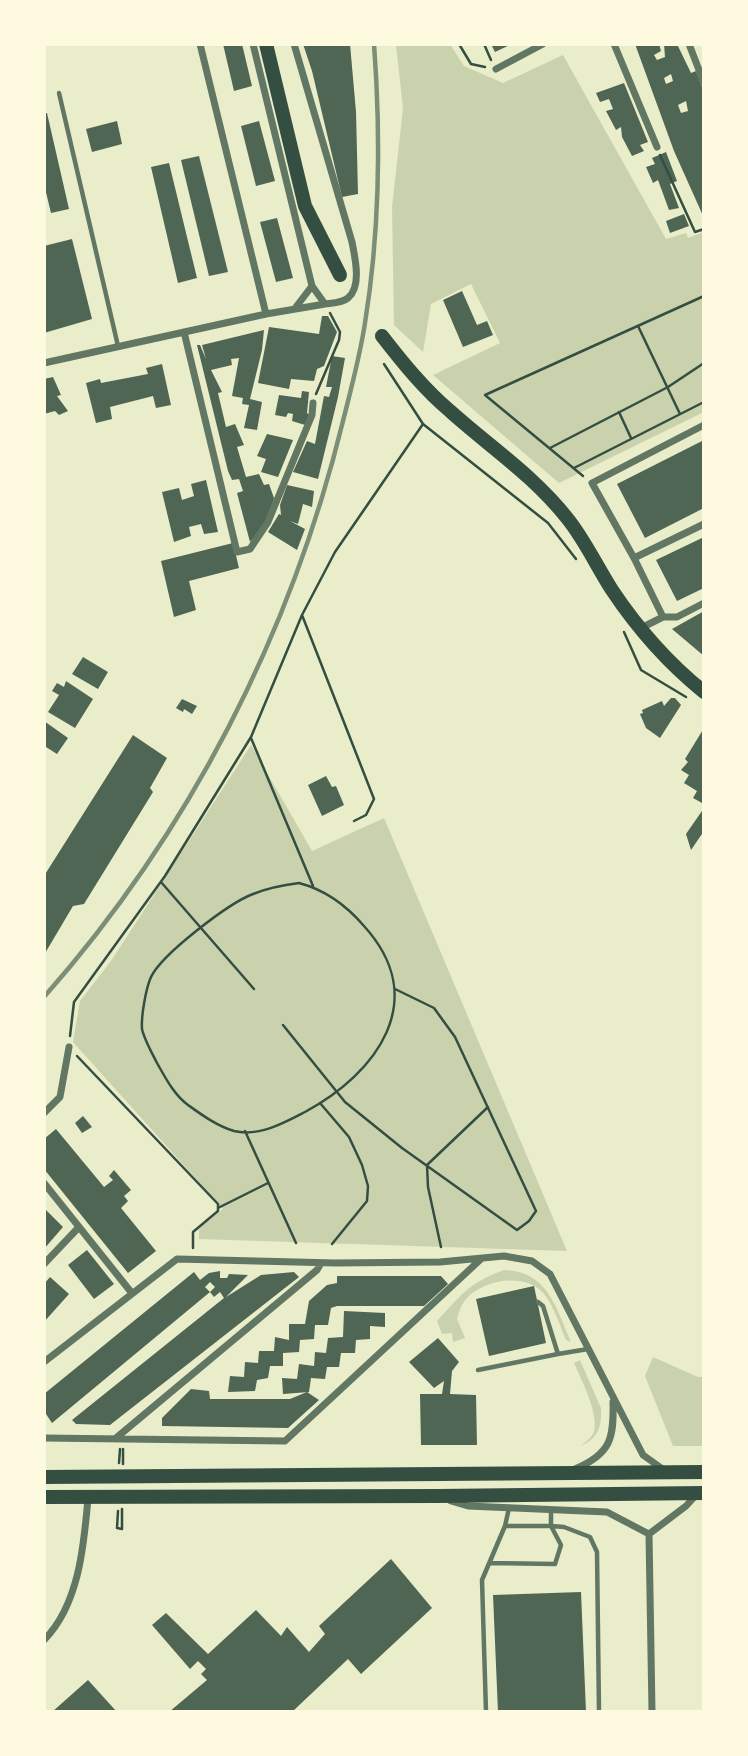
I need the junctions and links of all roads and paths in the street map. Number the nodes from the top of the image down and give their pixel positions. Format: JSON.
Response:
{"nodes":[{"id":1,"x":200,"y":44,"type":"edge"},
{"id":2,"x":253,"y":44,"type":"edge"},
{"id":3,"x":266,"y":44,"type":"edge"},
{"id":4,"x":294,"y":44,"type":"edge"},
{"id":5,"x":459,"y":44,"type":"edge"},
{"id":6,"x":484,"y":44,"type":"edge"},
{"id":7,"x":543,"y":44,"type":"edge"},
{"id":8,"x":614,"y":44,"type":"edge"},
{"id":9,"x":689,"y":44,"type":"edge"},
{"id":10,"x":496,"y":69,"type":"junction"},
{"id":11,"x":704,"y":83,"type":"edge"},
{"id":12,"x":59,"y":93,"type":"dead end"},
{"id":13,"x":657,"y":147,"type":"joint"},
{"id":14,"x":704,"y":229,"type":"edge"},
{"id":15,"x":340,"y":275,"type":"dead end"},
{"id":16,"x":312,"y":286,"type":"junction"},
{"id":17,"x":704,"y":296,"type":"edge"},
{"id":18,"x":326,"y":304,"type":"junction"},
{"id":19,"x":296,"y":308,"type":"junction"},
{"id":20,"x":266,"y":313,"type":"junction"},
{"id":21,"x":638,"y":326,"type":"junction"},
{"id":22,"x":184,"y":332,"type":"junction"},
{"id":23,"x":382,"y":337,"type":"dead end"},
{"id":24,"x":118,"y":347,"type":"junction"},
{"id":25,"x":382,"y":360,"type":"dead end"},
{"id":26,"x":44,"y":363,"type":"edge"},
{"id":27,"x":704,"y":363,"type":"edge"},
{"id":28,"x":667,"y":387,"type":"junction"},
{"id":29,"x":704,"y":401,"type":"edge"},
{"id":30,"x":313,"y":403,"type":"joint"},
{"id":31,"x":619,"y":412,"type":"junction"},
{"id":32,"x":680,"y":414,"type":"junction"},
{"id":33,"x":423,"y":424,"type":"junction"},
{"id":34,"x":704,"y":425,"type":"edge"},
{"id":35,"x":632,"y":438,"type":"junction"},
{"id":36,"x":550,"y":448,"type":"junction"},
{"id":37,"x":574,"y":468,"type":"junction"},
{"id":38,"x":592,"y":483,"type":"junction"},
{"id":39,"x":704,"y":524,"type":"edge"},
{"id":40,"x":634,"y":558,"type":"junction"},
{"id":41,"x":581,"y":565,"type":"dead end"},
{"id":42,"x":704,"y":603,"type":"edge"},
{"id":43,"x":302,"y":615,"type":"junction"},
{"id":44,"x":663,"y":617,"type":"junction"},
{"id":45,"x":640,"y":629,"type":"junction"},
{"id":46,"x":624,"y":631,"type":"dead end"},
{"id":47,"x":704,"y":692,"type":"edge"},
{"id":48,"x":251,"y":737,"type":"junction"},
{"id":49,"x":354,"y":821,"type":"dead end"},
{"id":50,"x":161,"y":882,"type":"junction"},
{"id":51,"x":313,"y":887,"type":"junction"},
{"id":52,"x":200,"y":929,"type":"junction"},
{"id":53,"x":254,"y":989,"type":"dead end"},
{"id":54,"x":395,"y":989,"type":"junction"},
{"id":55,"x":283,"y":1025,"type":"dead end"},
{"id":56,"x":69,"y":1048,"type":"junction"},
{"id":57,"x":337,"y":1091,"type":"junction"},
{"id":58,"x":320,"y":1103,"type":"junction"},
{"id":59,"x":488,"y":1107,"type":"junction"},
{"id":60,"x":44,"y":1113,"type":"edge"},
{"id":61,"x":245,"y":1131,"type":"junction"},
{"id":62,"x":427,"y":1165,"type":"junction"},
{"id":63,"x":44,"y":1183,"type":"edge"},
{"id":64,"x":268,"y":1183,"type":"junction"},
{"id":65,"x":218,"y":1208,"type":"junction"},
{"id":66,"x":79,"y":1227,"type":"junction"},
{"id":67,"x":296,"y":1243,"type":"dead end"},
{"id":68,"x":332,"y":1244,"type":"dead end"},
{"id":69,"x":441,"y":1247,"type":"dead end"},
{"id":70,"x":192,"y":1258,"type":"junction"},
{"id":71,"x":481,"y":1259,"type":"junction"},
{"id":72,"x":321,"y":1263,"type":"junction"},
{"id":73,"x":44,"y":1264,"type":"edge"},
{"id":74,"x":131,"y":1293,"type":"junction"},
{"id":75,"x":538,"y":1302,"type":"dead end"},
{"id":76,"x":588,"y":1349,"type":"junction"},
{"id":77,"x":558,"y":1354,"type":"junction"},
{"id":78,"x":44,"y":1362,"type":"edge"},
{"id":79,"x":478,"y":1370,"type":"dead end"},
{"id":80,"x":613,"y":1398,"type":"junction"},
{"id":81,"x":44,"y":1438,"type":"edge"},
{"id":82,"x":116,"y":1438,"type":"junction"},
{"id":83,"x":119,"y":1460,"type":"dead end"},
{"id":84,"x":123,"y":1469,"type":"dead end"},
{"id":85,"x":566,"y":1472,"type":"junction"},
{"id":86,"x":666,"y":1472,"type":"junction"},
{"id":87,"x":704,"y":1472,"type":"edge"},
{"id":88,"x":47,"y":1477,"type":"edge"},
{"id":89,"x":701,"y":1493,"type":"edge"},
{"id":90,"x":437,"y":1496,"type":"junction"},
{"id":91,"x":44,"y":1497,"type":"edge"},
{"id":92,"x":88,"y":1498,"type":"junction"},
{"id":93,"x":122,"y":1506,"type":"dead end"},
{"id":94,"x":509,"y":1508,"type":"junction"},
{"id":95,"x":551,"y":1510,"type":"junction"},
{"id":96,"x":118,"y":1518,"type":"dead end"},
{"id":97,"x":505,"y":1526,"type":"junction"},
{"id":98,"x":551,"y":1526,"type":"junction"},
{"id":99,"x":649,"y":1534,"type":"junction"},
{"id":100,"x":490,"y":1563,"type":"junction"},
{"id":101,"x":45,"y":1637,"type":"edge"},
{"id":102,"x":486,"y":1712,"type":"edge"},
{"id":103,"x":599,"y":1712,"type":"edge"},
{"id":104,"x":652,"y":1712,"type":"edge"}],
"edges":[{"from":1,"to":20,"type":"street"},
{"from":2,"to":16,"type":"street"},
{"from":3,"to":15,"type":"main road"},
{"from":4,"to":18,"type":"street"},
{"from":5,"to":10,"type":"path"},
{"from":6,"to":10,"type":"path"},
{"from":7,"to":10,"type":"street"},
{"from":8,"to":13,"type":"street"},
{"from":9,"to":11,"type":"street"},
{"from":12,"to":24,"type":"lane"},
{"from":13,"to":14,"type":"path"},
{"from":16,"to":18,"type":"street"},
{"from":16,"to":19,"type":"street"},
{"from":17,"to":21,"type":"path"},
{"from":18,"to":19,"type":"street"},
{"from":18,"to":30,"type":"path"},
{"from":19,"to":20,"type":"street"},
{"from":20,"to":22,"type":"street"},
{"from":21,"to":28,"type":"path"},
{"from":21,"to":36,"type":"path"},
{"from":22,"to":24,"type":"street"},
{"from":22,"to":30,"type":"street"},
{"from":23,"to":45,"type":"main road"},
{"from":24,"to":26,"type":"street"},
{"from":25,"to":33,"type":"path"},
{"from":27,"to":28,"type":"path"},
{"from":28,"to":31,"type":"path"},
{"from":28,"to":32,"type":"path"},
{"from":29,"to":32,"type":"path"},
{"from":31,"to":35,"type":"path"},
{"from":31,"to":36,"type":"path"},
{"from":32,"to":35,"type":"path"},
{"from":33,"to":41,"type":"path"},
{"from":33,"to":43,"type":"path"},
{"from":34,"to":38,"type":"street"},
{"from":35,"to":37,"type":"path"},
{"from":36,"to":37,"type":"path"},
{"from":37,"to":38,"type":"path"},
{"from":38,"to":40,"type":"street"},
{"from":39,"to":40,"type":"street"},
{"from":40,"to":44,"type":"street"},
{"from":42,"to":44,"type":"street"},
{"from":43,"to":48,"type":"path"},
{"from":43,"to":49,"type":"path"},
{"from":44,"to":45,"type":"street"},
{"from":45,"to":47,"type":"main road"},
{"from":46,"to":47,"type":"path"},
{"from":48,"to":50,"type":"path"},
{"from":48,"to":51,"type":"path"},
{"from":50,"to":52,"type":"path"},
{"from":50,"to":56,"type":"path"},
{"from":51,"to":52,"type":"path"},
{"from":51,"to":54,"type":"path"},
{"from":52,"to":53,"type":"path"},
{"from":52,"to":61,"type":"path"},
{"from":54,"to":57,"type":"path"},
{"from":54,"to":59,"type":"path"},
{"from":55,"to":57,"type":"path"},
{"from":56,"to":60,"type":"street"},
{"from":56,"to":65,"type":"path"},
{"from":57,"to":58,"type":"path"},
{"from":57,"to":62,"type":"path"},
{"from":58,"to":61,"type":"path"},
{"from":58,"to":68,"type":"path"},
{"from":59,"to":62,"type":"path"},
{"from":59,"to":62,"type":"path"},
{"from":61,"to":64,"type":"path"},
{"from":62,"to":69,"type":"path"},
{"from":63,"to":66,"type":"street"},
{"from":64,"to":65,"type":"path"},
{"from":64,"to":67,"type":"path"},
{"from":65,"to":70,"type":"path"},
{"from":66,"to":73,"type":"street"},
{"from":66,"to":74,"type":"street"},
{"from":70,"to":72,"type":"street"},
{"from":70,"to":74,"type":"street"},
{"from":71,"to":72,"type":"street"},
{"from":71,"to":76,"type":"street"},
{"from":71,"to":82,"type":"street"},
{"from":72,"to":82,"type":"street"},
{"from":74,"to":78,"type":"street"},
{"from":75,"to":77,"type":"lane"},
{"from":76,"to":77,"type":"lane"},
{"from":76,"to":80,"type":"street"},
{"from":77,"to":79,"type":"lane"},
{"from":80,"to":85,"type":"street"},
{"from":80,"to":86,"type":"street"},
{"from":81,"to":82,"type":"street"},
{"from":83,"to":84,"type":"path"},
{"from":85,"to":86,"type":"main road"},
{"from":85,"to":88,"type":"main road"},
{"from":86,"to":87,"type":"main road"},
{"from":89,"to":90,"type":"main road"},
{"from":89,"to":99,"type":"street"},
{"from":90,"to":92,"type":"main road"},
{"from":90,"to":94,"type":"street"},
{"from":91,"to":92,"type":"main road"},
{"from":92,"to":101,"type":"street"},
{"from":93,"to":96,"type":"path"},
{"from":94,"to":95,"type":"street"},
{"from":94,"to":97,"type":"lane"},
{"from":95,"to":98,"type":"lane"},
{"from":95,"to":99,"type":"street"},
{"from":97,"to":98,"type":"lane"},
{"from":97,"to":100,"type":"lane"},
{"from":98,"to":100,"type":"lane"},
{"from":98,"to":103,"type":"lane"},
{"from":99,"to":104,"type":"street"},
{"from":100,"to":102,"type":"lane"}]}
